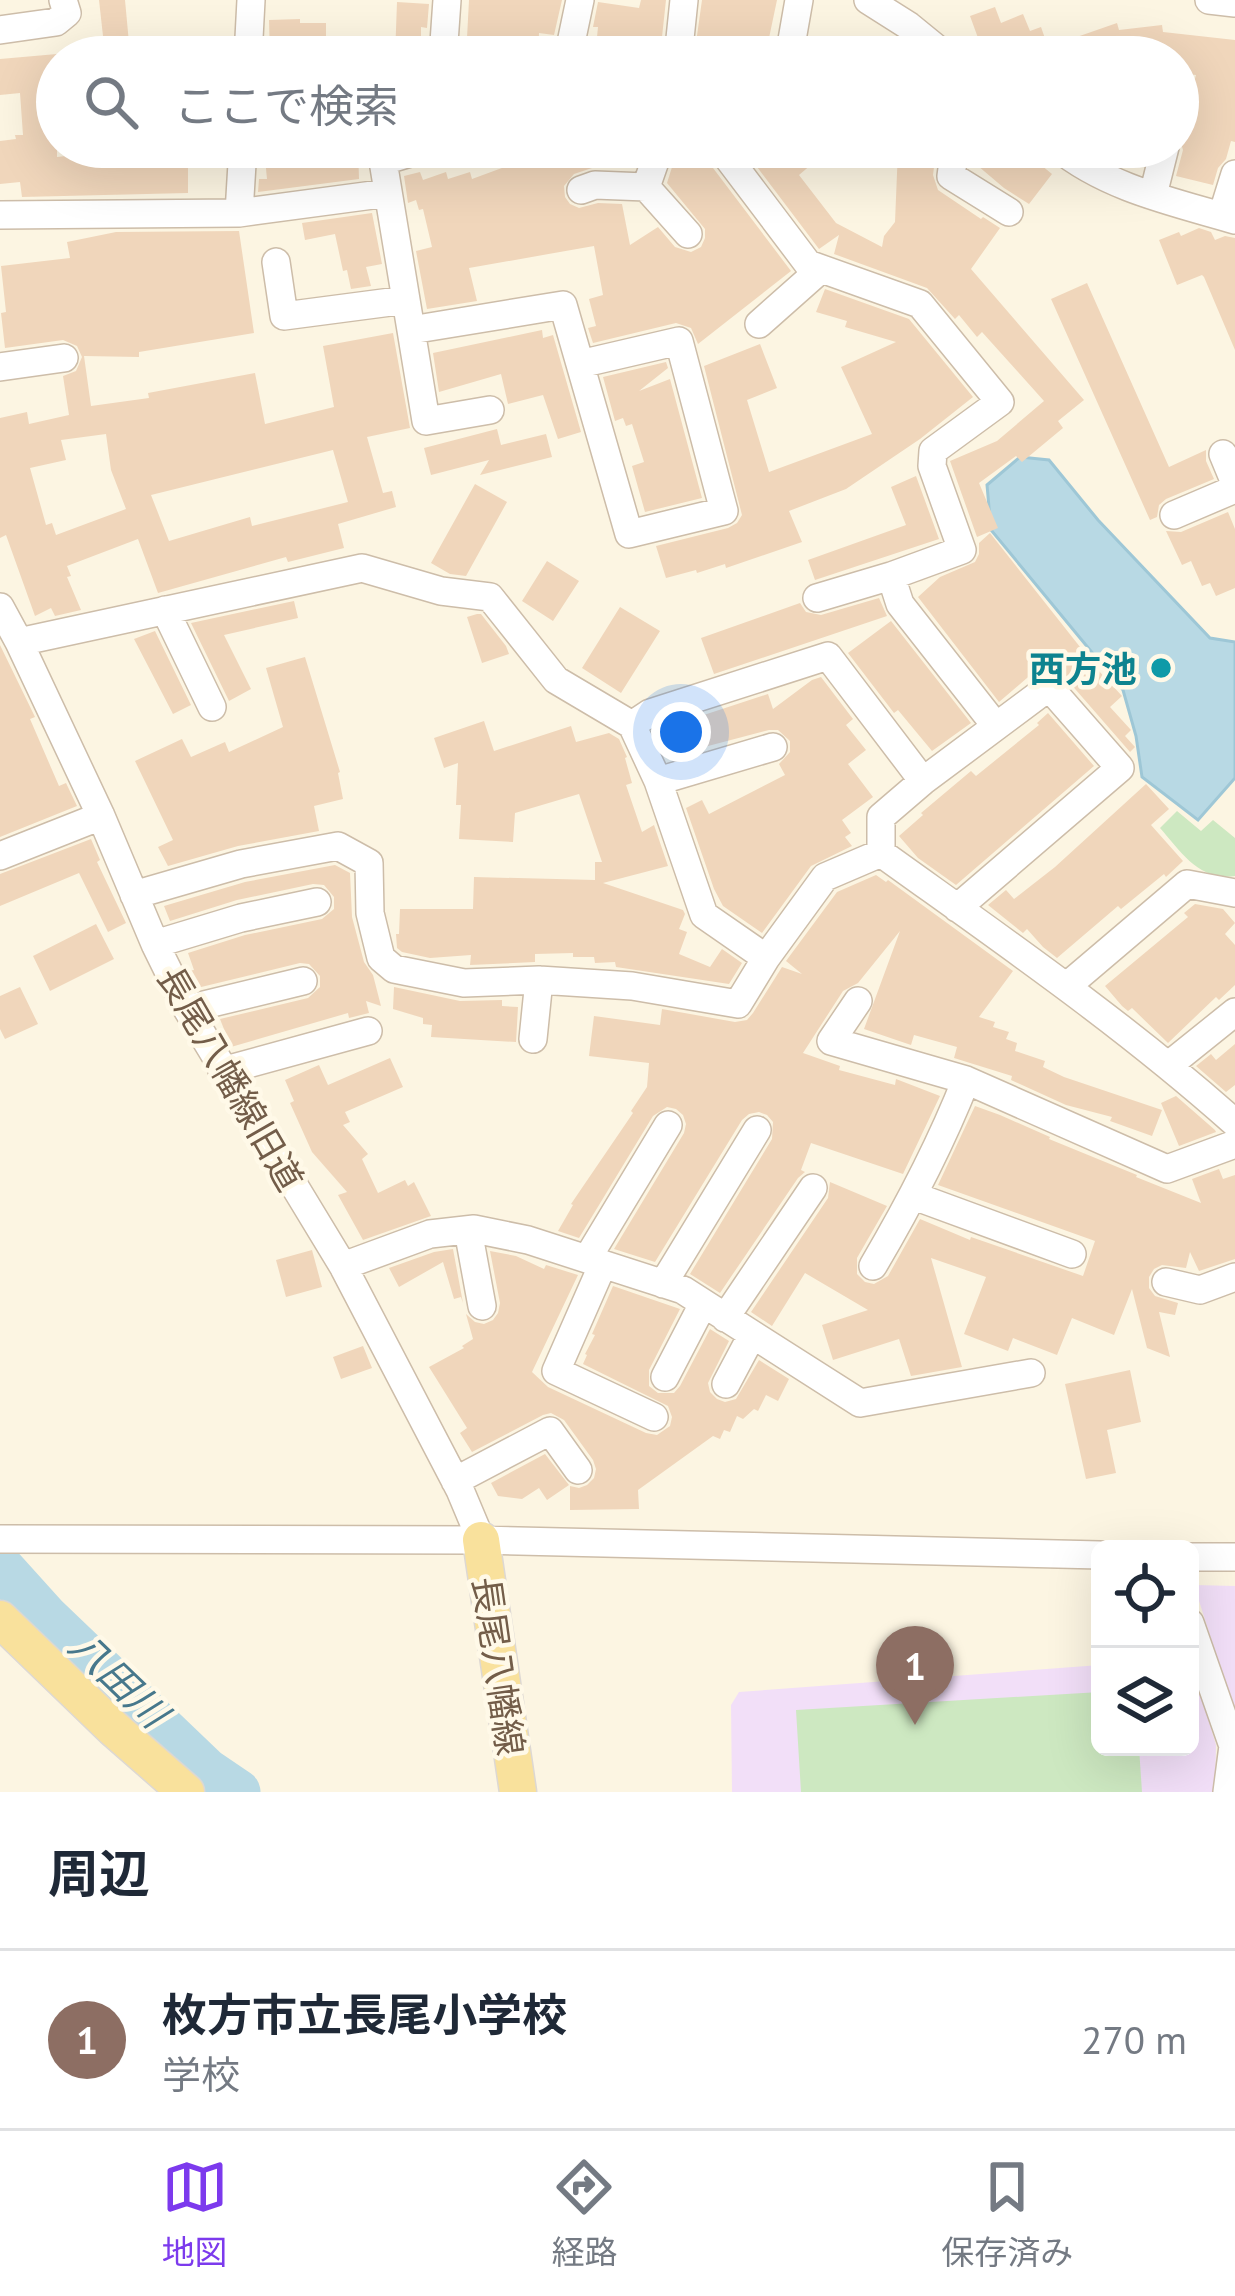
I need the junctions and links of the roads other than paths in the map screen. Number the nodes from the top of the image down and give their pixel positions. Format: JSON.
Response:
{"nodes":[{"id":1,"x":63,"y":0,"type":"edge"},
{"id":2,"x":250,"y":0,"type":"edge"},
{"id":3,"x":447,"y":0,"type":"edge"},
{"id":4,"x":580,"y":0,"type":"edge"},
{"id":5,"x":684,"y":0,"type":"edge"},
{"id":6,"x":799,"y":0,"type":"edge"},
{"id":7,"x":868,"y":0,"type":"edge"},
{"id":8,"x":1209,"y":0,"type":"edge"},
{"id":9,"x":1235,"y":3,"type":"edge"},
{"id":10,"x":0,"y":30,"type":"edge"},
{"id":11,"x":249,"y":36,"type":"edge"},
{"id":12,"x":444,"y":36,"type":"edge"},
{"id":13,"x":572,"y":36,"type":"edge"},
{"id":14,"x":680,"y":36,"type":"edge"},
{"id":15,"x":793,"y":36,"type":"edge"},
{"id":16,"x":921,"y":36,"type":"edge"},
{"id":17,"x":242,"y":168,"type":"edge"},
{"id":18,"x":384,"y":168,"type":"edge"},
{"id":19,"x":653,"y":168,"type":"edge"},
{"id":20,"x":735,"y":168,"type":"edge"},
{"id":21,"x":952,"y":168,"type":"edge"},
{"id":22,"x":1085,"y":168,"type":"edge"},
{"id":23,"x":1160,"y":168,"type":"edge"},
{"id":24,"x":1235,"y":174,"type":"edge"},
{"id":25,"x":646,"y":187,"type":"junction"},
{"id":26,"x":581,"y":190,"type":"dead end"},
{"id":27,"x":388,"y":193,"type":"junction"},
{"id":28,"x":1153,"y":195,"type":"junction"},
{"id":29,"x":1009,"y":212,"type":"dead end"},
{"id":30,"x":239,"y":213,"type":"junction"},
{"id":31,"x":0,"y":215,"type":"edge"},
{"id":32,"x":1229,"y":218,"type":"edge"},
{"id":33,"x":688,"y":234,"type":"dead end"},
{"id":34,"x":276,"y":262,"type":"dead end"},
{"id":35,"x":821,"y":269,"type":"junction"},
{"id":36,"x":406,"y":300,"type":"junction"},
{"id":37,"x":759,"y":324,"type":"dead end"},
{"id":38,"x":411,"y":330,"type":"junction"},
{"id":39,"x":64,"y":358,"type":"dead end"},
{"id":40,"x":580,"y":364,"type":"junction"},
{"id":41,"x":0,"y":367,"type":"edge"},
{"id":42,"x":490,"y":410,"type":"dead end"},
{"id":43,"x":1223,"y":454,"type":"dead end"},
{"id":44,"x":1235,"y":486,"type":"edge"},
{"id":45,"x":1174,"y":515,"type":"dead end"},
{"id":46,"x":891,"y":576,"type":"junction"},
{"id":47,"x":817,"y":598,"type":"dead end"},
{"id":48,"x":165,"y":610,"type":"junction"},
{"id":49,"x":1,"y":613,"type":"edge"},
{"id":50,"x":20,"y":642,"type":"junction"},
{"id":51,"x":212,"y":706,"type":"dead end"},
{"id":52,"x":632,"y":724,"type":"junction"},
{"id":53,"x":995,"y":725,"type":"junction"},
{"id":54,"x":772,"y":747,"type":"dead end"},
{"id":55,"x":652,"y":770,"type":"junction"},
{"id":56,"x":923,"y":781,"type":"junction"},
{"id":57,"x":101,"y":816,"type":"junction"},
{"id":58,"x":880,"y":853,"type":"junction"},
{"id":59,"x":0,"y":856,"type":"edge"},
{"id":60,"x":1235,"y":893,"type":"edge"},
{"id":61,"x":134,"y":895,"type":"junction"},
{"id":62,"x":317,"y":902,"type":"dead end"},
{"id":63,"x":957,"y":908,"type":"junction"},
{"id":64,"x":155,"y":944,"type":"junction"},
{"id":65,"x":766,"y":958,"type":"junction"},
{"id":66,"x":539,"y":980,"type":"junction"},
{"id":67,"x":303,"y":981,"type":"dead end"},
{"id":68,"x":1066,"y":986,"type":"junction"},
{"id":69,"x":858,"y":1001,"type":"dead end"},
{"id":70,"x":187,"y":1009,"type":"junction"},
{"id":71,"x":1235,"y":1012,"type":"edge"},
{"id":72,"x":368,"y":1031,"type":"dead end"},
{"id":73,"x":533,"y":1039,"type":"dead end"},
{"id":74,"x":1169,"y":1065,"type":"junction"},
{"id":75,"x":223,"y":1071,"type":"junction"},
{"id":76,"x":966,"y":1080,"type":"junction"},
{"id":77,"x":1235,"y":1123,"type":"edge"},
{"id":78,"x":668,"y":1125,"type":"dead end"},
{"id":79,"x":758,"y":1130,"type":"dead end"},
{"id":80,"x":1235,"y":1144,"type":"edge"},
{"id":81,"x":812,"y":1187,"type":"dead end"},
{"id":82,"x":914,"y":1196,"type":"junction"},
{"id":83,"x":468,"y":1230,"type":"junction"},
{"id":84,"x":1072,"y":1254,"type":"dead end"},
{"id":85,"x":595,"y":1262,"type":"junction"},
{"id":86,"x":343,"y":1266,"type":"junction"},
{"id":87,"x":873,"y":1266,"type":"dead end"},
{"id":88,"x":1235,"y":1277,"type":"edge"},
{"id":89,"x":1166,"y":1282,"type":"dead end"},
{"id":90,"x":663,"y":1284,"type":"junction"},
{"id":91,"x":482,"y":1306,"type":"dead end"},
{"id":92,"x":714,"y":1311,"type":"junction"},
{"id":93,"x":752,"y":1335,"type":"junction"},
{"id":94,"x":1031,"y":1373,"type":"dead end"},
{"id":95,"x":665,"y":1377,"type":"dead end"},
{"id":96,"x":726,"y":1384,"type":"dead end"},
{"id":97,"x":654,"y":1417,"type":"dead end"},
{"id":98,"x":578,"y":1469,"type":"dead end"},
{"id":99,"x":454,"y":1481,"type":"junction"},
{"id":100,"x":12,"y":1540,"type":"edge"},
{"id":101,"x":481,"y":1540,"type":"junction"},
{"id":102,"x":1091,"y":1555,"type":"edge"},
{"id":103,"x":1199,"y":1557,"type":"edge"},
{"id":104,"x":1235,"y":1557,"type":"edge"},
{"id":105,"x":0,"y":1619,"type":"edge"},
{"id":106,"x":1199,"y":1648,"type":"edge"},
{"id":107,"x":186,"y":1792,"type":"edge"},
{"id":108,"x":518,"y":1792,"type":"edge"},
{"id":109,"x":1228,"y":1792,"type":"edge"}],
"edges":[{"from":1,"to":10,"type":"street"},
{"from":2,"to":11,"type":"street"},
{"from":3,"to":12,"type":"street"},
{"from":4,"to":13,"type":"street"},
{"from":5,"to":14,"type":"street"},
{"from":6,"to":15,"type":"street"},
{"from":7,"to":16,"type":"street"},
{"from":8,"to":9,"type":"street"},
{"from":17,"to":30,"type":"street"},
{"from":18,"to":27,"type":"street"},
{"from":19,"to":25,"type":"street"},
{"from":20,"to":35,"type":"street"},
{"from":21,"to":29,"type":"street"},
{"from":22,"to":28,"type":"street"},
{"from":23,"to":28,"type":"street"},
{"from":24,"to":32,"type":"street"},
{"from":25,"to":26,"type":"street"},
{"from":25,"to":33,"type":"street"},
{"from":27,"to":30,"type":"street"},
{"from":27,"to":36,"type":"street"},
{"from":28,"to":32,"type":"street"},
{"from":30,"to":31,"type":"street"},
{"from":34,"to":36,"type":"street"},
{"from":35,"to":37,"type":"street"},
{"from":35,"to":46,"type":"street"},
{"from":36,"to":38,"type":"street"},
{"from":38,"to":40,"type":"street"},
{"from":38,"to":42,"type":"street"},
{"from":39,"to":41,"type":"street"},
{"from":40,"to":40,"type":"street"},
{"from":43,"to":44,"type":"street"},
{"from":44,"to":45,"type":"street"},
{"from":46,"to":47,"type":"street"},
{"from":46,"to":53,"type":"street"},
{"from":48,"to":50,"type":"street"},
{"from":48,"to":51,"type":"street"},
{"from":48,"to":52,"type":"street"},
{"from":49,"to":50,"type":"street","name":"長尾八幡線旧道"},
{"from":50,"to":57,"type":"street","name":"長尾八幡線旧道"},
{"from":52,"to":55,"type":"street"},
{"from":52,"to":56,"type":"street"},
{"from":53,"to":56,"type":"street"},
{"from":53,"to":63,"type":"street"},
{"from":54,"to":55,"type":"street"},
{"from":55,"to":65,"type":"street"},
{"from":56,"to":58,"type":"street"},
{"from":57,"to":59,"type":"street"},
{"from":57,"to":61,"type":"street","name":"長尾八幡線旧道"},
{"from":58,"to":63,"type":"street"},
{"from":58,"to":65,"type":"street"},
{"from":60,"to":68,"type":"street"},
{"from":61,"to":64,"type":"street","name":"長尾八幡線旧道"},
{"from":61,"to":66,"type":"street"},
{"from":62,"to":64,"type":"street"},
{"from":63,"to":68,"type":"street"},
{"from":64,"to":70,"type":"street","name":"長尾八幡線旧道"},
{"from":65,"to":66,"type":"street"},
{"from":66,"to":73,"type":"street"},
{"from":67,"to":70,"type":"street"},
{"from":68,"to":74,"type":"street"},
{"from":69,"to":76,"type":"street"},
{"from":70,"to":75,"type":"street","name":"長尾八幡線旧道"},
{"from":71,"to":74,"type":"street"},
{"from":72,"to":75,"type":"street"},
{"from":74,"to":77,"type":"street"},
{"from":75,"to":86,"type":"street","name":"長尾八幡線旧道"},
{"from":76,"to":80,"type":"street"},
{"from":76,"to":82,"type":"street"},
{"from":78,"to":85,"type":"street"},
{"from":79,"to":90,"type":"street"},
{"from":81,"to":92,"type":"street"},
{"from":82,"to":84,"type":"street"},
{"from":82,"to":87,"type":"street"},
{"from":83,"to":85,"type":"street"},
{"from":83,"to":86,"type":"street"},
{"from":83,"to":91,"type":"street"},
{"from":85,"to":90,"type":"street"},
{"from":85,"to":97,"type":"street"},
{"from":86,"to":99,"type":"street","name":"長尾八幡線旧道"},
{"from":88,"to":89,"type":"street"},
{"from":90,"to":92,"type":"street"},
{"from":92,"to":93,"type":"street"},
{"from":92,"to":95,"type":"street"},
{"from":93,"to":94,"type":"street"},
{"from":93,"to":96,"type":"street"},
{"from":98,"to":99,"type":"street"},
{"from":99,"to":101,"type":"street","name":"長尾八幡線旧道"},
{"from":100,"to":101,"type":"street"},
{"from":101,"to":102,"type":"street"},
{"from":101,"to":108,"type":"main road","name":"長尾八幡線"},
{"from":103,"to":104,"type":"street"},
{"from":105,"to":107,"type":"main road"},
{"from":106,"to":109,"type":"street"}]}
